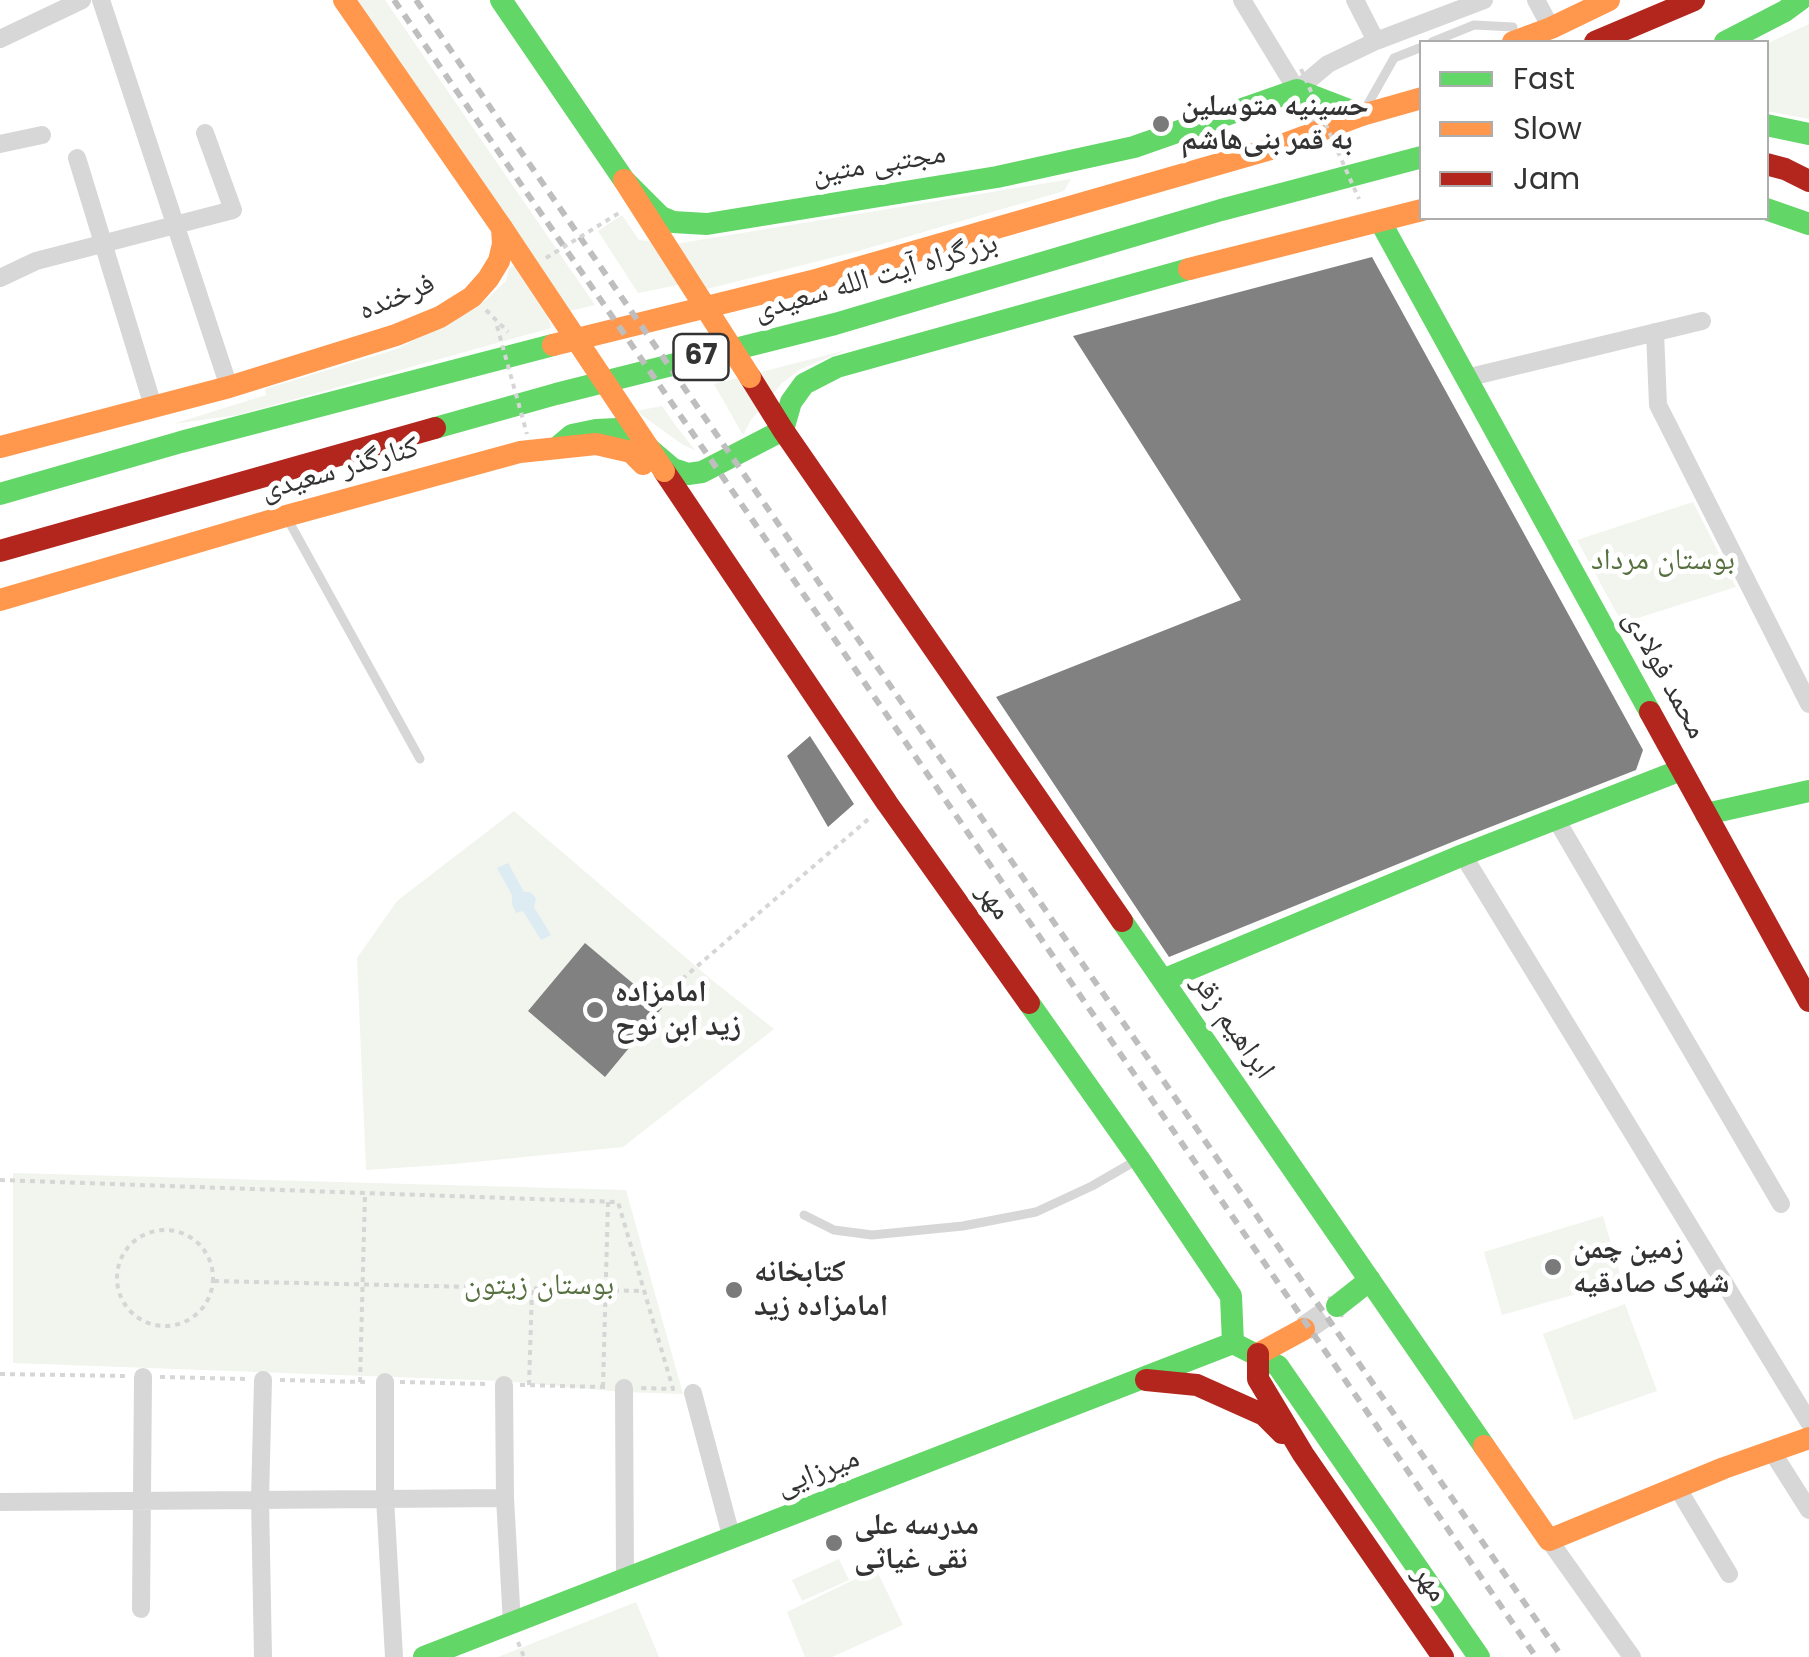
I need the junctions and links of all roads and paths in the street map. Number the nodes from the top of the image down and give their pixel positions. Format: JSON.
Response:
{"nodes":[{"id":1,"x":82,"y":0,"type":"edge"},
{"id":2,"x":102,"y":0,"type":"edge"},
{"id":3,"x":344,"y":0,"type":"edge"},
{"id":4,"x":501,"y":0,"type":"edge"},
{"id":5,"x":1242,"y":0,"type":"edge"},
{"id":6,"x":1355,"y":0,"type":"edge"},
{"id":7,"x":1484,"y":0,"type":"edge"},
{"id":8,"x":1536,"y":0,"type":"edge"},
{"id":9,"x":1609,"y":0,"type":"edge"},
{"id":10,"x":1694,"y":0,"type":"edge"},
{"id":11,"x":1452,"y":5,"type":"edge"},
{"id":12,"x":55,"y":6,"type":"edge"},
{"id":13,"x":1792,"y":6,"type":"edge"},
{"id":14,"x":1809,"y":6,"type":"edge"},
{"id":15,"x":1551,"y":28,"type":"junction"},
{"id":16,"x":0,"y":40,"type":"edge"},
{"id":17,"x":1437,"y":40,"type":"edge"},
{"id":18,"x":1518,"y":40,"type":"edge"},
{"id":19,"x":1600,"y":40,"type":"edge"},
{"id":20,"x":1729,"y":40,"type":"edge"},
{"id":21,"x":1376,"y":41,"type":"junction"},
{"id":22,"x":1419,"y":47,"type":"edge"},
{"id":23,"x":1299,"y":80,"type":"junction"},
{"id":24,"x":1419,"y":86,"type":"edge"},
{"id":25,"x":1419,"y":99,"type":"edge"},
{"id":26,"x":1362,"y":115,"type":"junction"},
{"id":27,"x":1769,"y":126,"type":"edge"},
{"id":28,"x":1321,"y":130,"type":"junction"},
{"id":29,"x":205,"y":133,"type":"dead end"},
{"id":30,"x":42,"y":134,"type":"dead end"},
{"id":31,"x":1809,"y":134,"type":"edge"},
{"id":32,"x":0,"y":144,"type":"edge"},
{"id":33,"x":77,"y":158,"type":"dead end"},
{"id":34,"x":1416,"y":160,"type":"edge"},
{"id":35,"x":1769,"y":165,"type":"edge"},
{"id":36,"x":624,"y":180,"type":"junction"},
{"id":37,"x":1809,"y":180,"type":"edge"},
{"id":38,"x":1360,"y":199,"type":"dead end"},
{"id":39,"x":1769,"y":210,"type":"edge"},
{"id":40,"x":623,"y":211,"type":"dead end"},
{"id":41,"x":1419,"y":211,"type":"edge"},
{"id":42,"x":1380,"y":220,"type":"junction"},
{"id":43,"x":1809,"y":224,"type":"edge"},
{"id":44,"x":176,"y":226,"type":"junction"},
{"id":45,"x":502,"y":228,"type":"junction"},
{"id":46,"x":104,"y":242,"type":"junction"},
{"id":47,"x":533,"y":265,"type":"dead end"},
{"id":48,"x":0,"y":278,"type":"edge"},
{"id":49,"x":472,"y":296,"type":"junction"},
{"id":50,"x":1702,"y":321,"type":"dead end"},
{"id":51,"x":497,"y":326,"type":"dead end"},
{"id":52,"x":508,"y":332,"type":"dead end"},
{"id":53,"x":1656,"y":332,"type":"junction"},
{"id":54,"x":1466,"y":378,"type":"junction"},
{"id":55,"x":230,"y":387,"type":"junction"},
{"id":56,"x":153,"y":406,"type":"junction"},
{"id":57,"x":783,"y":430,"type":"junction"},
{"id":58,"x":527,"y":434,"type":"dead end"},
{"id":59,"x":559,"y":446,"type":"junction"},
{"id":60,"x":0,"y":447,"type":"edge"},
{"id":61,"x":0,"y":494,"type":"edge"},
{"id":62,"x":684,"y":500,"type":"junction"},
{"id":63,"x":286,"y":516,"type":"junction"},
{"id":64,"x":0,"y":551,"type":"edge"},
{"id":65,"x":0,"y":600,"type":"edge"},
{"id":66,"x":1809,"y":704,"type":"edge"},
{"id":67,"x":420,"y":759,"type":"dead end"},
{"id":68,"x":1682,"y":770,"type":"junction"},
{"id":69,"x":1809,"y":792,"type":"edge"},
{"id":70,"x":887,"y":803,"type":"junction"},
{"id":71,"x":1706,"y":814,"type":"junction"},
{"id":72,"x":1556,"y":819,"type":"junction"},
{"id":73,"x":1462,"y":854,"type":"junction"},
{"id":74,"x":1163,"y":980,"type":"junction"},
{"id":75,"x":667,"y":992,"type":"dead end"},
{"id":76,"x":1809,"y":1001,"type":"edge"},
{"id":77,"x":1138,"y":1159,"type":"junction"},
{"id":78,"x":0,"y":1180,"type":"edge"},
{"id":79,"x":366,"y":1193,"type":"junction"},
{"id":80,"x":608,"y":1202,"type":"junction"},
{"id":81,"x":1780,"y":1204,"type":"dead end"},
{"id":82,"x":804,"y":1215,"type":"dead end"},
{"id":83,"x":1370,"y":1280,"type":"junction"},
{"id":84,"x":214,"y":1281,"type":"junction"},
{"id":85,"x":363,"y":1286,"type":"junction"},
{"id":86,"x":532,"y":1289,"type":"junction"},
{"id":87,"x":606,"y":1290,"type":"junction"},
{"id":88,"x":644,"y":1291,"type":"junction"},
{"id":89,"x":1337,"y":1306,"type":"tunnel mouth"},
{"id":90,"x":1304,"y":1330,"type":"tunnel mouth"},
{"id":91,"x":1233,"y":1343,"type":"junction"},
{"id":92,"x":1258,"y":1354,"type":"junction"},
{"id":93,"x":0,"y":1374,"type":"edge"},
{"id":94,"x":143,"y":1377,"type":"junction"},
{"id":95,"x":1141,"y":1379,"type":"junction"},
{"id":96,"x":262,"y":1380,"type":"junction"},
{"id":97,"x":360,"y":1382,"type":"junction"},
{"id":98,"x":385,"y":1382,"type":"junction"},
{"id":99,"x":504,"y":1385,"type":"junction"},
{"id":100,"x":529,"y":1386,"type":"junction"},
{"id":101,"x":603,"y":1387,"type":"junction"},
{"id":102,"x":624,"y":1388,"type":"junction"},
{"id":103,"x":693,"y":1393,"type":"dead end"},
{"id":104,"x":1809,"y":1422,"type":"edge"},
{"id":105,"x":1809,"y":1438,"type":"edge"},
{"id":106,"x":1771,"y":1450,"type":"junction"},
{"id":107,"x":1303,"y":1454,"type":"junction"},
{"id":108,"x":1677,"y":1487,"type":"junction"},
{"id":109,"x":384,"y":1498,"type":"junction"},
{"id":110,"x":505,"y":1498,"type":"junction"},
{"id":111,"x":260,"y":1499,"type":"junction"},
{"id":112,"x":141,"y":1500,"type":"junction"},
{"id":113,"x":0,"y":1502,"type":"edge"},
{"id":114,"x":1809,"y":1510,"type":"edge"},
{"id":115,"x":732,"y":1540,"type":"junction"},
{"id":116,"x":1549,"y":1540,"type":"junction"},
{"id":117,"x":1730,"y":1574,"type":"dead end"},
{"id":118,"x":625,"y":1580,"type":"junction"},
{"id":119,"x":141,"y":1609,"type":"dead end"},
{"id":120,"x":512,"y":1624,"type":"junction"},
{"id":121,"x":263,"y":1657,"type":"edge"},
{"id":122,"x":394,"y":1657,"type":"edge"},
{"id":123,"x":424,"y":1657,"type":"edge"},
{"id":124,"x":1443,"y":1657,"type":"edge"},
{"id":125,"x":1479,"y":1657,"type":"edge"},
{"id":126,"x":1632,"y":1657,"type":"edge"}],
"edges":[{"from":1,"to":12,"type":"street"},
{"from":2,"to":44,"type":"street"},
{"from":3,"to":45,"type":"main road"},
{"from":4,"to":36,"type":"main road","name":"مجتبی متین"},
{"from":5,"to":23,"type":"street"},
{"from":6,"to":21,"type":"street"},
{"from":7,"to":11,"type":"street"},
{"from":8,"to":15,"type":"street"},
{"from":9,"to":15,"type":"main road"},
{"from":10,"to":19,"type":"main road"},
{"from":11,"to":21,"type":"street"},
{"from":12,"to":16,"type":"street"},
{"from":13,"to":14,"type":"main road"},
{"from":13,"to":20,"type":"main road"},
{"from":15,"to":17,"type":"lane"},
{"from":15,"to":18,"type":"main road"},
{"from":21,"to":23,"type":"street"},
{"from":22,"to":26,"type":"lane"},
{"from":23,"to":26,"type":"main road"},
{"from":23,"to":28,"type":"street"},
{"from":23,"to":36,"type":"main road","name":"مجتبی متین"},
{"from":23,"to":38,"type":"path","bridge":true},
{"from":24,"to":26,"type":"main road"},
{"from":25,"to":26,"type":"main road"},
{"from":26,"to":28,"type":"main road","name":"بزرگراه آیت الله سعیدی","number":"67"},
{"from":27,"to":31,"type":"main road"},
{"from":28,"to":61,"type":"main road","name":"بزرگراه آیت الله سعیدی","number":"67"},
{"from":29,"to":44,"type":"street"},
{"from":30,"to":32,"type":"street"},
{"from":33,"to":46,"type":"street"},
{"from":34,"to":64,"type":"main road","name":"بزرگراه آیت الله سعیدی","number":"67"},
{"from":35,"to":37,"type":"main road"},
{"from":36,"to":57,"type":"main road","name":"ابراهیم زقر","bridge":true},
{"from":39,"to":43,"type":"main road"},
{"from":40,"to":47,"type":"path","bridge":true},
{"from":41,"to":42,"type":"main road"},
{"from":42,"to":54,"type":"main road","name":"محمد فولادی"},
{"from":42,"to":57,"type":"main road"},
{"from":44,"to":46,"type":"street"},
{"from":44,"to":55,"type":"street"},
{"from":45,"to":49,"type":"main road","name":"فرخنده"},
{"from":45,"to":62,"type":"main road","bridge":true},
{"from":46,"to":48,"type":"street"},
{"from":46,"to":56,"type":"street"},
{"from":49,"to":52,"type":"path"},
{"from":49,"to":55,"type":"main road","name":"فرخنده"},
{"from":50,"to":53,"type":"street"},
{"from":51,"to":58,"type":"path","bridge":true},
{"from":53,"to":54,"type":"street"},
{"from":53,"to":66,"type":"street"},
{"from":54,"to":68,"type":"main road","name":"محمد فولادی"},
{"from":55,"to":56,"type":"main road","name":"فرخنده"},
{"from":56,"to":60,"type":"main road","name":"فرخنده"},
{"from":57,"to":59,"type":"main road"},
{"from":57,"to":74,"type":"main road","name":"ابراهیم زقر"},
{"from":59,"to":62,"type":"main road","name":"کنارگذر سعیدی"},
{"from":59,"to":63,"type":"main road","name":"کنارگذر سعیدی"},
{"from":62,"to":70,"type":"main road","name":"مهر"},
{"from":63,"to":65,"type":"main road","name":"کنارگذر سعیدی"},
{"from":63,"to":67,"type":"lane"},
{"from":68,"to":71,"type":"main road","name":"محمد فولادی"},
{"from":68,"to":72,"type":"main road"},
{"from":69,"to":71,"type":"main road"},
{"from":70,"to":75,"type":"path"},
{"from":70,"to":77,"type":"main road","name":"مهر"},
{"from":71,"to":76,"type":"main road","name":"محمد فولادی"},
{"from":72,"to":73,"type":"main road"},
{"from":72,"to":81,"type":"street"},
{"from":73,"to":74,"type":"main road"},
{"from":73,"to":104,"type":"street"},
{"from":74,"to":83,"type":"main road","name":"ابراهیم زقر"},
{"from":77,"to":82,"type":"lane"},
{"from":77,"to":91,"type":"main road","name":"مهر"},
{"from":78,"to":79,"type":"path"},
{"from":79,"to":80,"type":"path"},
{"from":79,"to":85,"type":"path"},
{"from":80,"to":87,"type":"path"},
{"from":80,"to":88,"type":"path"},
{"from":83,"to":89,"type":"main road"},
{"from":83,"to":116,"type":"main road","name":"ابراهیم زقر"},
{"from":84,"to":84,"type":"path"},
{"from":84,"to":85,"type":"path"},
{"from":85,"to":86,"type":"path"},
{"from":85,"to":97,"type":"path"},
{"from":86,"to":87,"type":"path"},
{"from":86,"to":100,"type":"path"},
{"from":87,"to":88,"type":"path"},
{"from":87,"to":101,"type":"path"},
{"from":88,"to":102,"type":"path"},
{"from":90,"to":92,"type":"main road"},
{"from":91,"to":92,"type":"main road"},
{"from":91,"to":95,"type":"main road","name":"میرزایی"},
{"from":92,"to":107,"type":"main road","name":"مهر"},
{"from":92,"to":125,"type":"main road","name":"مهر"},
{"from":93,"to":94,"type":"path"},
{"from":94,"to":96,"type":"path"},
{"from":94,"to":112,"type":"street"},
{"from":95,"to":107,"type":"main road"},
{"from":95,"to":115,"type":"main road","name":"میرزایی"},
{"from":96,"to":97,"type":"path"},
{"from":96,"to":111,"type":"street"},
{"from":97,"to":98,"type":"path"},
{"from":98,"to":99,"type":"path"},
{"from":98,"to":109,"type":"street"},
{"from":99,"to":100,"type":"path"},
{"from":99,"to":110,"type":"street"},
{"from":100,"to":101,"type":"path"},
{"from":101,"to":102,"type":"path"},
{"from":102,"to":118,"type":"street"},
{"from":103,"to":115,"type":"street"},
{"from":105,"to":106,"type":"main road"},
{"from":106,"to":108,"type":"main road"},
{"from":106,"to":114,"type":"street"},
{"from":107,"to":124,"type":"main road","name":"مهر"},
{"from":108,"to":116,"type":"main road"},
{"from":108,"to":117,"type":"street"},
{"from":109,"to":110,"type":"street"},
{"from":109,"to":111,"type":"street"},
{"from":109,"to":122,"type":"street"},
{"from":110,"to":120,"type":"street"},
{"from":111,"to":112,"type":"street"},
{"from":111,"to":121,"type":"street"},
{"from":112,"to":113,"type":"street"},
{"from":112,"to":119,"type":"street"},
{"from":115,"to":118,"type":"main road","name":"میرزایی"},
{"from":116,"to":126,"type":"street","name":"ابراهیم زقر"},
{"from":118,"to":120,"type":"main road","name":"میرزایی"},
{"from":120,"to":123,"type":"main road","name":"میرزایی"}]}
